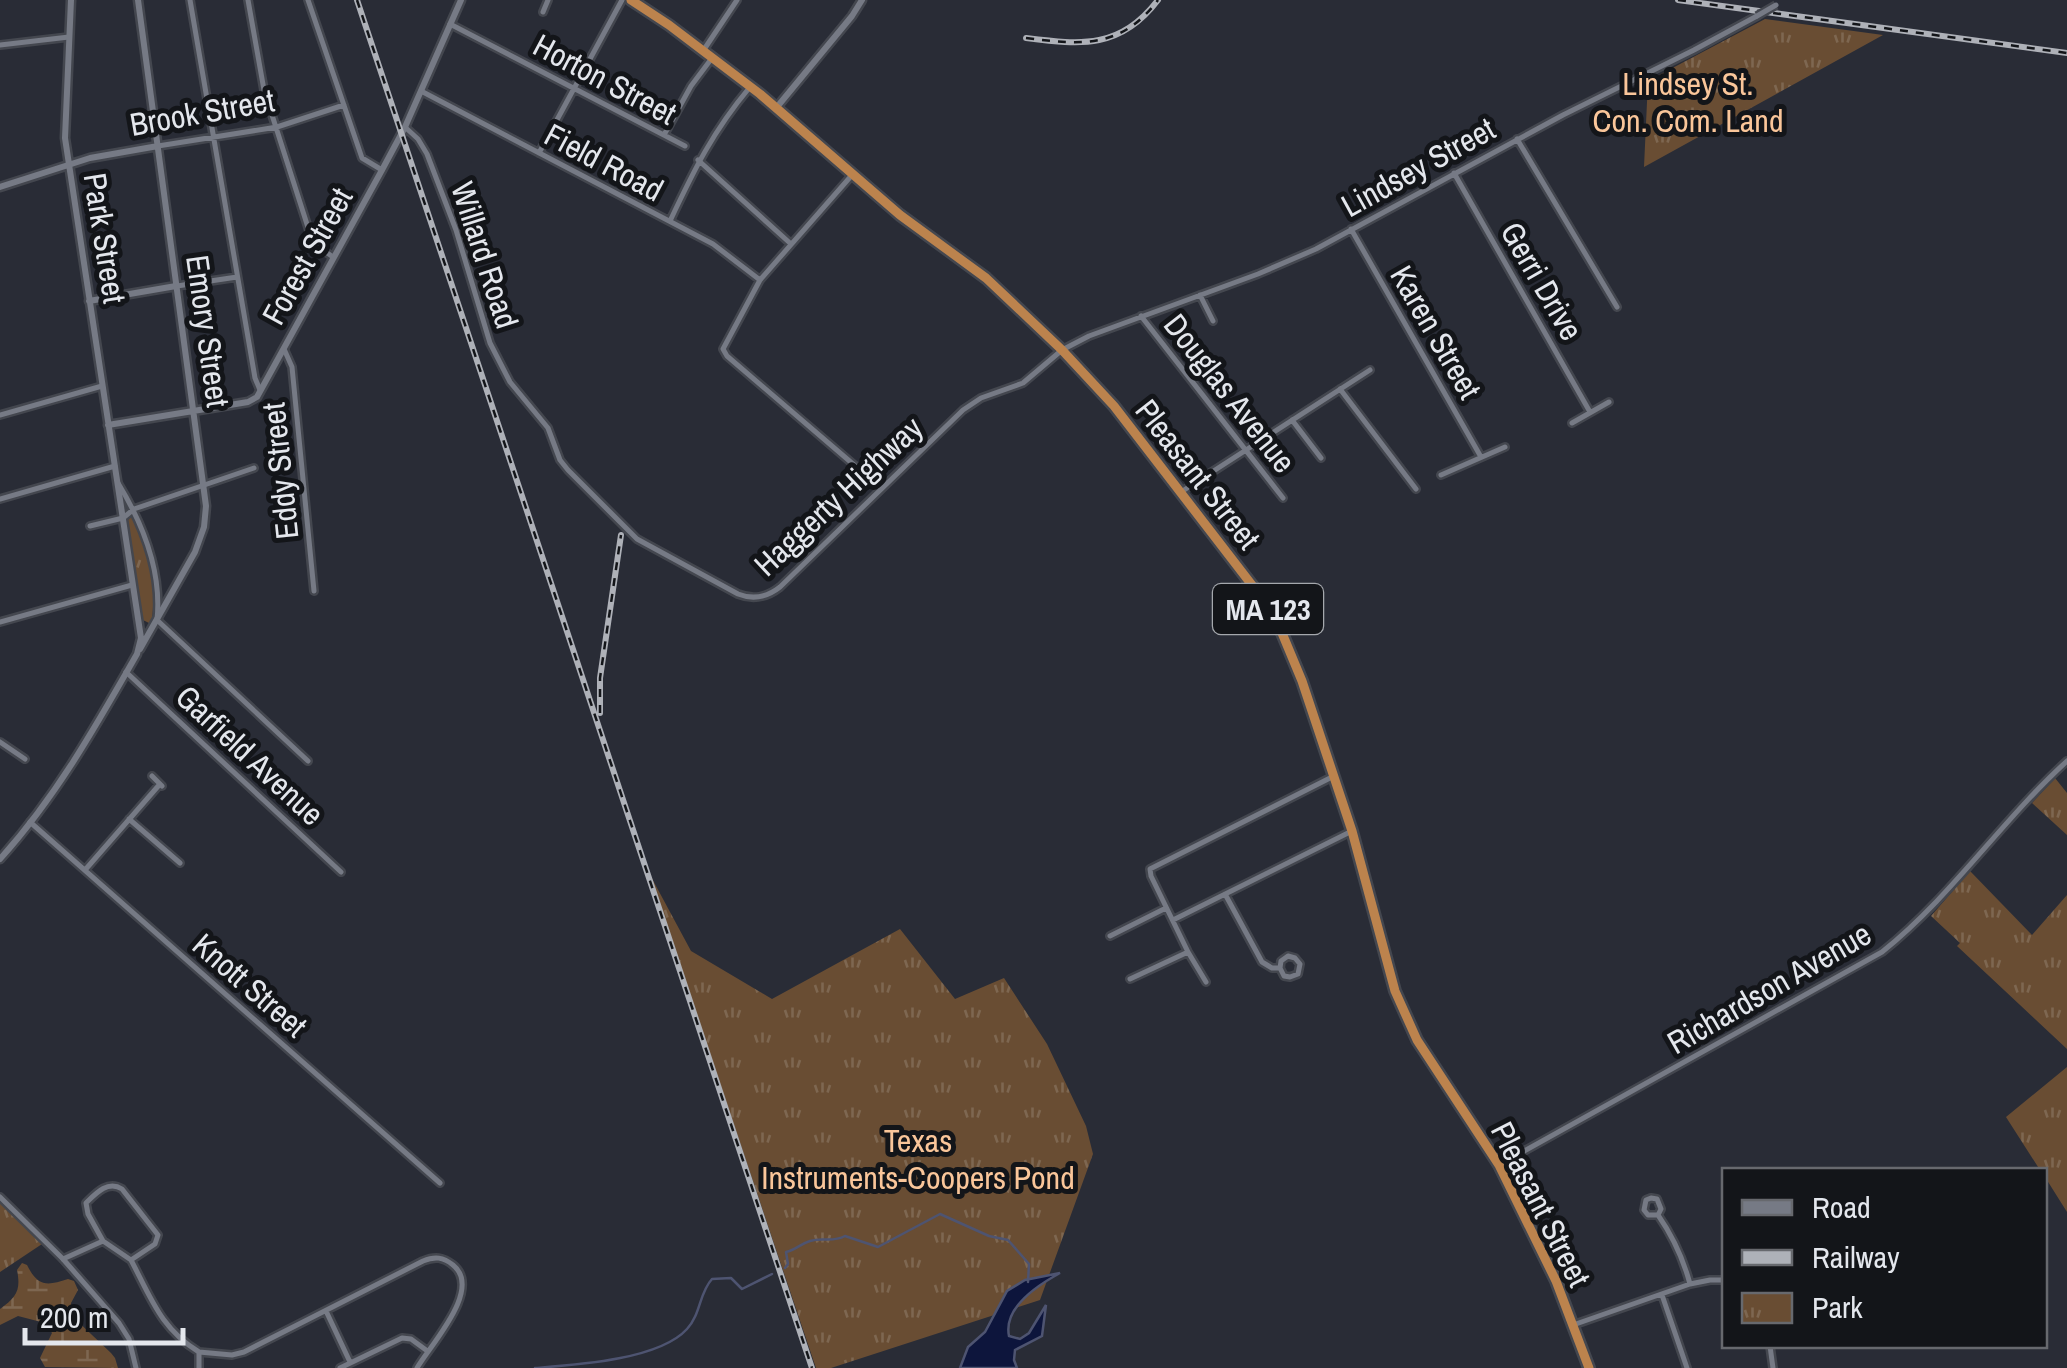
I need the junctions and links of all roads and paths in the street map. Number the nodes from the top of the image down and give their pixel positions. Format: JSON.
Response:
{"nodes":[{"id":1,"x":71,"y":0,"type":"edge"},
{"id":2,"x":138,"y":0,"type":"edge"},
{"id":3,"x":190,"y":0,"type":"edge"},
{"id":4,"x":248,"y":0,"type":"edge"},
{"id":5,"x":308,"y":0,"type":"edge"},
{"id":6,"x":461,"y":0,"type":"edge"},
{"id":7,"x":548,"y":0,"type":"edge"},
{"id":8,"x":622,"y":0,"type":"edge"},
{"id":9,"x":631,"y":0,"type":"edge"},
{"id":10,"x":737,"y":0,"type":"edge"},
{"id":11,"x":861,"y":0,"type":"edge"},
{"id":12,"x":1784,"y":0,"type":"edge"},
{"id":13,"x":542,"y":12,"type":"dead end"},
{"id":14,"x":450,"y":24,"type":"junction"},
{"id":15,"x":69,"y":37,"type":"junction"},
{"id":16,"x":0,"y":45,"type":"edge"},
{"id":17,"x":708,"y":54,"type":"junction"},
{"id":18,"x":574,"y":87,"type":"junction"},
{"id":19,"x":750,"y":87,"type":"junction"},
{"id":20,"x":421,"y":91,"type":"junction"},
{"id":21,"x":344,"y":105,"type":"junction"},
{"id":22,"x":777,"y":107,"type":"junction"},
{"id":23,"x":276,"y":127,"type":"junction"},
{"id":24,"x":405,"y":127,"type":"junction"},
{"id":25,"x":664,"y":135,"type":"junction"},
{"id":26,"x":214,"y":137,"type":"junction"},
{"id":27,"x":1517,"y":139,"type":"junction"},
{"id":28,"x":158,"y":146,"type":"junction"},
{"id":29,"x":685,"y":146,"type":"dead end"},
{"id":30,"x":539,"y":153,"type":"junction"},
{"id":31,"x":698,"y":160,"type":"junction"},
{"id":32,"x":68,"y":166,"type":"junction"},
{"id":33,"x":382,"y":170,"type":"junction"},
{"id":34,"x":1454,"y":173,"type":"junction"},
{"id":35,"x":852,"y":175,"type":"junction"},
{"id":36,"x":0,"y":187,"type":"edge"},
{"id":37,"x":670,"y":222,"type":"junction"},
{"id":38,"x":1351,"y":229,"type":"junction"},
{"id":39,"x":791,"y":244,"type":"junction"},
{"id":40,"x":334,"y":258,"type":"junction"},
{"id":41,"x":238,"y":277,"type":"junction"},
{"id":42,"x":760,"y":280,"type":"junction"},
{"id":43,"x":177,"y":286,"type":"junction"},
{"id":44,"x":1200,"y":295,"type":"junction"},
{"id":45,"x":89,"y":301,"type":"junction"},
{"id":46,"x":1616,"y":307,"type":"dead end"},
{"id":47,"x":1141,"y":316,"type":"junction"},
{"id":48,"x":1213,"y":321,"type":"dead end"},
{"id":49,"x":284,"y":350,"type":"junction"},
{"id":50,"x":1062,"y":350,"type":"junction"},
{"id":51,"x":1370,"y":370,"type":"dead end"},
{"id":52,"x":102,"y":386,"type":"junction"},
{"id":53,"x":1340,"y":390,"type":"junction"},
{"id":54,"x":261,"y":391,"type":"junction"},
{"id":55,"x":524,"y":398,"type":"joint"},
{"id":56,"x":1609,"y":402,"type":"dead end"},
{"id":57,"x":194,"y":410,"type":"junction"},
{"id":58,"x":1590,"y":412,"type":"junction"},
{"id":59,"x":0,"y":415,"type":"edge"},
{"id":60,"x":1292,"y":420,"type":"junction"},
{"id":61,"x":1572,"y":422,"type":"dead end"},
{"id":62,"x":108,"y":425,"type":"junction"},
{"id":63,"x":1506,"y":447,"type":"dead end"},
{"id":64,"x":1246,"y":450,"type":"junction"},
{"id":65,"x":1321,"y":458,"type":"dead end"},
{"id":66,"x":1482,"y":458,"type":"junction"},
{"id":67,"x":115,"y":466,"type":"junction"},
{"id":68,"x":254,"y":468,"type":"dead end"},
{"id":69,"x":1441,"y":475,"type":"dead end"},
{"id":70,"x":117,"y":481,"type":"junction"},
{"id":71,"x":204,"y":485,"type":"junction"},
{"id":72,"x":881,"y":488,"type":"junction"},
{"id":73,"x":1416,"y":489,"type":"dead end"},
{"id":74,"x":1180,"y":492,"type":"junction"},
{"id":75,"x":0,"y":498,"type":"edge"},
{"id":76,"x":1283,"y":498,"type":"dead end"},
{"id":77,"x":134,"y":509,"type":"junction"},
{"id":78,"x":123,"y":518,"type":"junction"},
{"id":79,"x":90,"y":526,"type":"dead end"},
{"id":80,"x":133,"y":585,"type":"junction"},
{"id":81,"x":314,"y":590,"type":"dead end"},
{"id":82,"x":0,"y":622,"type":"edge"},
{"id":83,"x":156,"y":622,"type":"junction"},
{"id":84,"x":139,"y":624,"type":"junction"},
{"id":85,"x":136,"y":654,"type":"junction"},
{"id":86,"x":126,"y":672,"type":"junction"},
{"id":87,"x":0,"y":742,"type":"edge"},
{"id":88,"x":25,"y":758,"type":"dead end"},
{"id":89,"x":308,"y":761,"type":"dead end"},
{"id":90,"x":2067,"y":761,"type":"edge"},
{"id":91,"x":152,"y":776,"type":"dead end"},
{"id":92,"x":1334,"y":776,"type":"junction"},
{"id":93,"x":129,"y":819,"type":"junction"},
{"id":94,"x":30,"y":822,"type":"junction"},
{"id":95,"x":1352,"y":831,"type":"junction"},
{"id":96,"x":0,"y":859,"type":"edge"},
{"id":97,"x":180,"y":862,"type":"dead end"},
{"id":98,"x":85,"y":870,"type":"junction"},
{"id":99,"x":341,"y":872,"type":"dead end"},
{"id":100,"x":1225,"y":894,"type":"junction"},
{"id":101,"x":1166,"y":908,"type":"junction"},
{"id":102,"x":1173,"y":920,"type":"junction"},
{"id":103,"x":1110,"y":936,"type":"dead end"},
{"id":104,"x":1188,"y":952,"type":"junction"},
{"id":105,"x":1280,"y":968,"type":"junction"},
{"id":106,"x":1130,"y":978,"type":"dead end"},
{"id":107,"x":1206,"y":982,"type":"dead end"},
{"id":108,"x":1499,"y":1165,"type":"junction"},
{"id":109,"x":440,"y":1182,"type":"dead end"},
{"id":110,"x":0,"y":1197,"type":"edge"},
{"id":111,"x":1658,"y":1215,"type":"dead end"},
{"id":112,"x":103,"y":1241,"type":"junction"},
{"id":113,"x":63,"y":1259,"type":"junction"},
{"id":114,"x":131,"y":1260,"type":"junction"},
{"id":115,"x":1722,"y":1280,"type":"edge"},
{"id":116,"x":1690,"y":1284,"type":"junction"},
{"id":117,"x":1662,"y":1295,"type":"junction"},
{"id":118,"x":326,"y":1310,"type":"junction"},
{"id":119,"x":1573,"y":1325,"type":"junction"},
{"id":120,"x":428,"y":1351,"type":"junction"},
{"id":121,"x":199,"y":1352,"type":"junction"},
{"id":122,"x":350,"y":1362,"type":"junction"},
{"id":123,"x":136,"y":1368,"type":"edge"},
{"id":124,"x":199,"y":1368,"type":"edge"},
{"id":125,"x":340,"y":1368,"type":"edge"},
{"id":126,"x":417,"y":1368,"type":"edge"},
{"id":127,"x":1589,"y":1368,"type":"edge"},
{"id":128,"x":1687,"y":1368,"type":"edge"}],
"edges":[{"from":1,"to":15,"type":"main road","name":"Park Street"},
{"from":2,"to":28,"type":"main road","name":"Emory Street"},
{"from":3,"to":26,"type":"street"},
{"from":4,"to":23,"type":"street"},
{"from":5,"to":21,"type":"street"},
{"from":6,"to":14,"type":"main road","name":"Forest Street"},
{"from":7,"to":13,"type":"street"},
{"from":8,"to":18,"type":"street"},
{"from":9,"to":17,"type":"highway","name":"Pleasant Street","number":"MA 123"},
{"from":10,"to":17,"type":"street"},
{"from":11,"to":22,"type":"main road"},
{"from":12,"to":27,"type":"street","name":"Lindsey Street","bridge":true},
{"from":14,"to":18,"type":"street","name":"Horton Street"},
{"from":14,"to":20,"type":"main road","name":"Forest Street"},
{"from":15,"to":16,"type":"street"},
{"from":15,"to":32,"type":"main road","name":"Park Street"},
{"from":17,"to":19,"type":"highway","name":"Pleasant Street","number":"MA 123"},
{"from":17,"to":25,"type":"street"},
{"from":18,"to":25,"type":"street","name":"Horton Street"},
{"from":18,"to":30,"type":"street"},
{"from":19,"to":22,"type":"highway","name":"Pleasant Street","number":"MA 123"},
{"from":19,"to":31,"type":"street"},
{"from":20,"to":24,"type":"main road","name":"Forest Street"},
{"from":20,"to":30,"type":"street","name":"Field Road"},
{"from":21,"to":23,"type":"street","name":"Brook Street"},
{"from":21,"to":33,"type":"street"},
{"from":22,"to":35,"type":"highway","name":"Pleasant Street","number":"MA 123"},
{"from":23,"to":26,"type":"street","name":"Brook Street"},
{"from":23,"to":40,"type":"street"},
{"from":24,"to":33,"type":"main road","name":"Forest Street"},
{"from":24,"to":55,"type":"street","name":"Willard Road"},
{"from":25,"to":29,"type":"street","name":"Horton Street"},
{"from":26,"to":28,"type":"street","name":"Brook Street"},
{"from":26,"to":41,"type":"street"},
{"from":27,"to":34,"type":"street","name":"Lindsey Street"},
{"from":27,"to":46,"type":"street"},
{"from":28,"to":32,"type":"main road","name":"Brook Street"},
{"from":28,"to":43,"type":"main road","name":"Emory Street"},
{"from":30,"to":37,"type":"street","name":"Field Road"},
{"from":31,"to":37,"type":"street"},
{"from":31,"to":39,"type":"street","name":"Horton Street"},
{"from":32,"to":36,"type":"main road","name":"Brook Street"},
{"from":32,"to":45,"type":"main road","name":"Park Street"},
{"from":33,"to":40,"type":"main road","name":"Forest Street"},
{"from":34,"to":38,"type":"street","name":"Lindsey Street"},
{"from":34,"to":58,"type":"street","name":"Gerri Drive"},
{"from":35,"to":39,"type":"street"},
{"from":35,"to":50,"type":"highway","name":"Pleasant Street","number":"MA 123"},
{"from":37,"to":42,"type":"street","name":"Field Road"},
{"from":38,"to":44,"type":"street","name":"Lindsey Street"},
{"from":38,"to":66,"type":"street","name":"Karen Street"},
{"from":39,"to":42,"type":"street"},
{"from":40,"to":49,"type":"main road","name":"Forest Street"},
{"from":41,"to":43,"type":"street"},
{"from":41,"to":54,"type":"street"},
{"from":42,"to":72,"type":"street"},
{"from":43,"to":45,"type":"main road"},
{"from":43,"to":57,"type":"main road","name":"Emory Street"},
{"from":44,"to":47,"type":"street","name":"Lindsey Street"},
{"from":44,"to":48,"type":"street"},
{"from":45,"to":52,"type":"main road","name":"Park Street"},
{"from":47,"to":50,"type":"street","name":"Lindsey Street"},
{"from":47,"to":64,"type":"street","name":"Douglas Avenue"},
{"from":49,"to":54,"type":"main road","name":"Forest Street"},
{"from":49,"to":81,"type":"street","name":"Eddy Street"},
{"from":50,"to":72,"type":"street","name":"Haggerty Highway"},
{"from":50,"to":74,"type":"highway","name":"Pleasant Street","number":"MA 123"},
{"from":51,"to":53,"type":"street"},
{"from":52,"to":59,"type":"street"},
{"from":52,"to":62,"type":"main road","name":"Park Street"},
{"from":53,"to":60,"type":"street"},
{"from":53,"to":73,"type":"street"},
{"from":54,"to":57,"type":"main road"},
{"from":55,"to":72,"type":"street","name":"Haggerty Highway"},
{"from":56,"to":58,"type":"street"},
{"from":57,"to":62,"type":"main road"},
{"from":57,"to":71,"type":"main road","name":"Emory Street"},
{"from":58,"to":61,"type":"street"},
{"from":60,"to":64,"type":"street"},
{"from":60,"to":65,"type":"street"},
{"from":62,"to":67,"type":"main road","name":"Park Street"},
{"from":63,"to":66,"type":"street"},
{"from":64,"to":74,"type":"street"},
{"from":64,"to":76,"type":"street","name":"Douglas Avenue"},
{"from":66,"to":69,"type":"street"},
{"from":67,"to":70,"type":"main road","name":"Park Street"},
{"from":67,"to":75,"type":"street"},
{"from":68,"to":71,"type":"street"},
{"from":70,"to":77,"type":"street","name":"Park Street"},
{"from":70,"to":78,"type":"main road","name":"Park Street"},
{"from":71,"to":77,"type":"street"},
{"from":71,"to":83,"type":"main road","name":"Emory Street"},
{"from":74,"to":92,"type":"highway","name":"Pleasant Street","number":"MA 123"},
{"from":77,"to":78,"type":"street"},
{"from":77,"to":83,"type":"street","name":"Park Street"},
{"from":78,"to":79,"type":"street"},
{"from":78,"to":80,"type":"main road","name":"Park Street"},
{"from":80,"to":82,"type":"street"},
{"from":80,"to":84,"type":"main road","name":"Park Street"},
{"from":83,"to":84,"type":"main road"},
{"from":83,"to":85,"type":"main road","name":"Emory Street"},
{"from":83,"to":89,"type":"street"},
{"from":84,"to":85,"type":"main road","name":"Park Street"},
{"from":85,"to":86,"type":"main road","name":"Park Street"},
{"from":86,"to":94,"type":"main road","name":"Park Street"},
{"from":86,"to":99,"type":"street","name":"Garfield Avenue"},
{"from":87,"to":88,"type":"street"},
{"from":90,"to":108,"type":"street","name":"Richardson Avenue"},
{"from":91,"to":93,"type":"street"},
{"from":92,"to":95,"type":"highway","name":"Pleasant Street","number":"MA 123"},
{"from":92,"to":101,"type":"street"},
{"from":93,"to":97,"type":"street"},
{"from":93,"to":98,"type":"street"},
{"from":94,"to":96,"type":"main road","name":"Park Street"},
{"from":94,"to":98,"type":"street","name":"Knott Street"},
{"from":95,"to":100,"type":"street"},
{"from":95,"to":108,"type":"highway","name":"Pleasant Street","number":"MA 123"},
{"from":98,"to":109,"type":"street","name":"Knott Street"},
{"from":100,"to":102,"type":"street"},
{"from":100,"to":105,"type":"street"},
{"from":101,"to":102,"type":"street"},
{"from":101,"to":103,"type":"street"},
{"from":102,"to":104,"type":"street"},
{"from":104,"to":106,"type":"street"},
{"from":104,"to":107,"type":"street"},
{"from":105,"to":105,"type":"street"},
{"from":108,"to":119,"type":"highway","name":"Pleasant Street","number":"MA 123"},
{"from":110,"to":113,"type":"street"},
{"from":111,"to":116,"type":"street"},
{"from":112,"to":113,"type":"street"},
{"from":112,"to":114,"type":"street"},
{"from":112,"to":114,"type":"street"},
{"from":113,"to":123,"type":"street"},
{"from":114,"to":121,"type":"street"},
{"from":115,"to":116,"type":"street"},
{"from":116,"to":117,"type":"street"},
{"from":117,"to":119,"type":"street"},
{"from":117,"to":128,"type":"street"},
{"from":118,"to":120,"type":"street"},
{"from":118,"to":121,"type":"street"},
{"from":118,"to":122,"type":"street"},
{"from":119,"to":127,"type":"highway","name":"Pleasant Street","number":"MA 123"},
{"from":120,"to":122,"type":"street"},
{"from":120,"to":126,"type":"street"},
{"from":121,"to":124,"type":"street"},
{"from":122,"to":125,"type":"street"}]}
